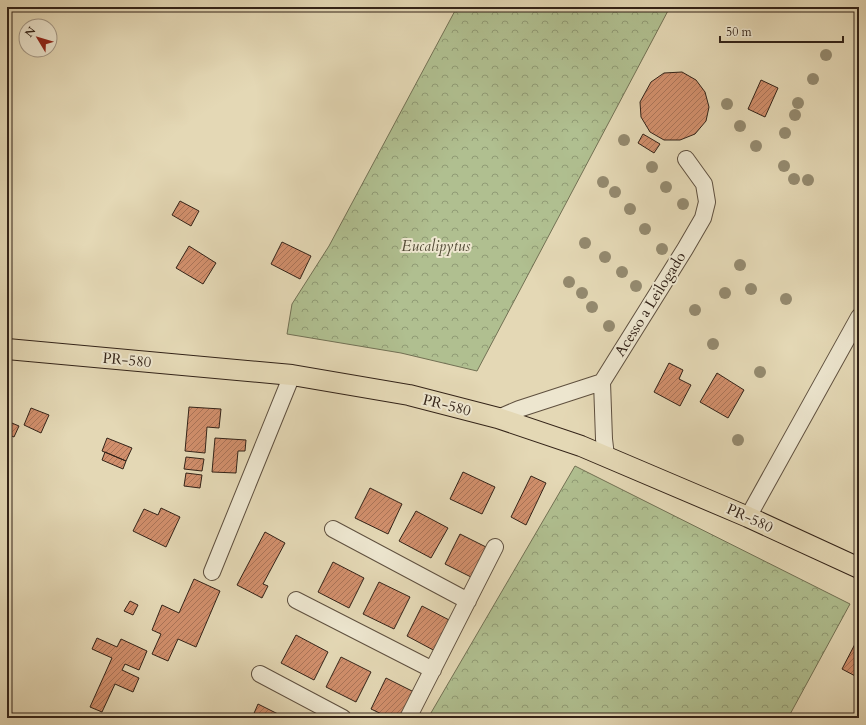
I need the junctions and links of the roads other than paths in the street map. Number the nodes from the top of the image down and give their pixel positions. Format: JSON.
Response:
{"nodes":[{"id":1,"x":686,"y":159,"type":"dead end"},
{"id":2,"x":859,"y":318,"type":"edge"},
{"id":3,"x":7,"y":349,"type":"edge"},
{"id":4,"x":292,"y":375,"type":"junction"},
{"id":5,"x":602,"y":382,"type":"junction"},
{"id":6,"x":498,"y":418,"type":"junction"},
{"id":7,"x":606,"y":456,"type":"junction"},
{"id":8,"x":748,"y":517,"type":"junction"},
{"id":9,"x":333,"y":529,"type":"dead end"},
{"id":10,"x":495,"y":547,"type":"dead end"},
{"id":11,"x":859,"y":568,"type":"edge"},
{"id":12,"x":212,"y":572,"type":"dead end"},
{"id":13,"x":296,"y":600,"type":"dead end"},
{"id":14,"x":468,"y":601,"type":"junction"},
{"id":15,"x":433,"y":670,"type":"junction"},
{"id":16,"x":260,"y":674,"type":"dead end"},
{"id":17,"x":343,"y":718,"type":"edge"},
{"id":18,"x":408,"y":718,"type":"edge"}],
"edges":[{"from":1,"to":5,"type":"street","name":"Acesso a Leilogado"},
{"from":2,"to":8,"type":"street"},
{"from":3,"to":4,"type":"main road","name":"PR-580","number":"PR-580"},
{"from":4,"to":6,"type":"main road","name":"PR-580","number":"PR-580"},
{"from":4,"to":12,"type":"street"},
{"from":5,"to":6,"type":"street"},
{"from":5,"to":7,"type":"street"},
{"from":6,"to":7,"type":"main road","name":"PR-580","number":"PR-580"},
{"from":7,"to":8,"type":"main road","name":"PR-580","number":"PR-580"},
{"from":8,"to":11,"type":"main road","name":"PR-580","number":"PR-580"},
{"from":9,"to":14,"type":"street"},
{"from":10,"to":14,"type":"street"},
{"from":13,"to":15,"type":"street"},
{"from":14,"to":15,"type":"street"},
{"from":15,"to":18,"type":"street"},
{"from":16,"to":17,"type":"street"}]}
